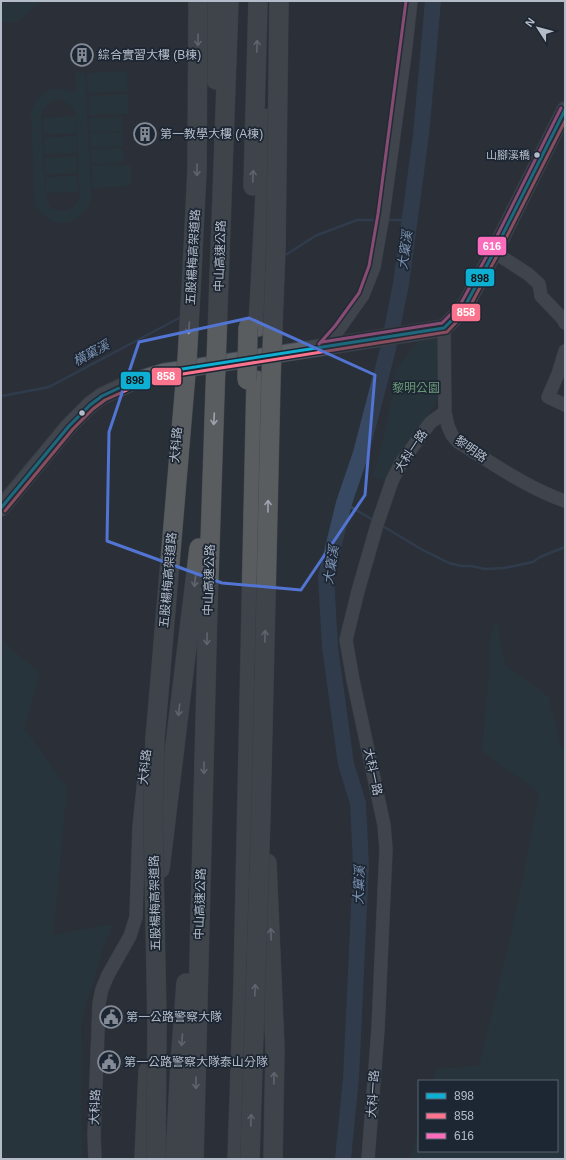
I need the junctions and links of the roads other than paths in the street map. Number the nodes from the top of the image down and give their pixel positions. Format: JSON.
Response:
{"nodes":[{"id":1,"x":198,"y":1,"type":"edge"},
{"id":2,"x":210,"y":1,"type":"edge"},
{"id":3,"x":229,"y":1,"type":"edge"},
{"id":4,"x":258,"y":1,"type":"edge"},
{"id":5,"x":280,"y":1,"type":"edge"},
{"id":6,"x":287,"y":1,"type":"edge"},
{"id":7,"x":411,"y":1,"type":"edge"},
{"id":8,"x":565,"y":110,"type":"edge"},
{"id":9,"x":224,"y":171,"type":"junction"},
{"id":10,"x":262,"y":238,"type":"junction"},
{"id":11,"x":494,"y":252,"type":"junction"},
{"id":12,"x":565,"y":324,"type":"edge"},
{"id":13,"x":253,"y":327,"type":"junction"},
{"id":14,"x":444,"y":328,"type":"junction"},
{"id":15,"x":323,"y":347,"type":"junction"},
{"id":16,"x":565,"y":351,"type":"edge"},
{"id":17,"x":184,"y":369,"type":"junction"},
{"id":18,"x":252,"y":380,"type":"junction"},
{"id":19,"x":565,"y":406,"type":"edge"},
{"id":20,"x":445,"y":412,"type":"junction"},
{"id":21,"x":212,"y":446,"type":"junction"},
{"id":22,"x":565,"y":500,"type":"edge"},
{"id":23,"x":1,"y":508,"type":"edge"},
{"id":24,"x":251,"y":635,"type":"junction"},
{"id":25,"x":202,"y":848,"type":"junction"},
{"id":26,"x":95,"y":1159,"type":"edge"},
{"id":27,"x":144,"y":1159,"type":"edge"},
{"id":28,"x":156,"y":1159,"type":"edge"},
{"id":29,"x":175,"y":1159,"type":"edge"},
{"id":30,"x":194,"y":1159,"type":"edge"},
{"id":31,"x":226,"y":1159,"type":"edge"},
{"id":32,"x":237,"y":1159,"type":"edge"},
{"id":33,"x":250,"y":1159,"type":"edge"},
{"id":34,"x":273,"y":1159,"type":"edge"},
{"id":35,"x":368,"y":1159,"type":"edge"}],
"edges":[{"from":1,"to":28,"type":"highway","name":"五股楊梅高架道路","one_way":true,"bridge":true},
{"from":2,"to":9,"type":"highway"},
{"from":3,"to":9,"type":"highway","name":"中山高速公路"},
{"from":13,"to":4,"type":"highway","one_way":true},
{"from":5,"to":10,"type":"highway"},
{"from":33,"to":5,"type":"highway","one_way":true,"bridge":true},
{"from":6,"to":10,"type":"highway"},
{"from":7,"to":15,"type":"street"},
{"from":8,"to":11,"type":"main road"},
{"from":9,"to":21,"type":"highway","name":"中山高速公路","one_way":true,"bridge":true},
{"from":10,"to":13,"type":"highway"},
{"from":11,"to":12,"type":"street"},
{"from":11,"to":14,"type":"main road"},
{"from":13,"to":18,"type":"highway","bridge":true},
{"from":14,"to":15,"type":"main road"},
{"from":14,"to":20,"type":"street","name":"黎明路"},
{"from":15,"to":17,"type":"main road"},
{"from":16,"to":19,"type":"street"},
{"from":17,"to":23,"type":"main road"},
{"from":17,"to":26,"type":"street","name":"大科路"},
{"from":18,"to":24,"type":"highway"},
{"from":18,"to":31,"type":"highway"},
{"from":20,"to":22,"type":"street","name":"黎明路"},
{"from":20,"to":35,"type":"street","name":"大科一路"},
{"from":21,"to":25,"type":"highway","name":"中山高速公路","one_way":true},
{"from":21,"to":27,"type":"highway","one_way":true},
{"from":24,"to":32,"type":"highway"},
{"from":34,"to":24,"type":"highway","one_way":true},
{"from":25,"to":29,"type":"highway","one_way":true},
{"from":25,"to":30,"type":"highway","name":"中山高速公路","one_way":true}]}
